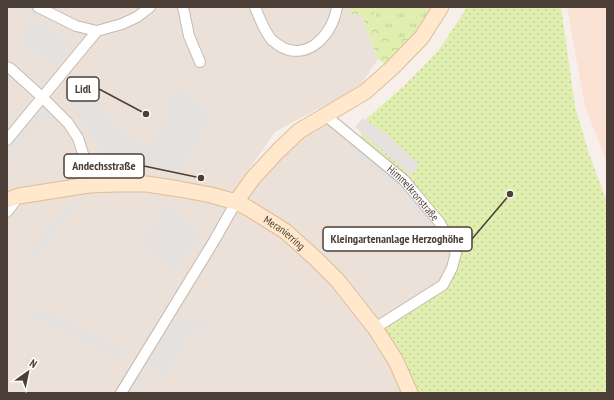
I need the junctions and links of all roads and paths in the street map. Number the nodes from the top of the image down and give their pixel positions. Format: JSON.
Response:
{"nodes":[{"id":1,"x":38,"y":7,"type":"edge"},
{"id":2,"x":150,"y":7,"type":"edge"},
{"id":3,"x":183,"y":7,"type":"edge"},
{"id":4,"x":255,"y":7,"type":"edge"},
{"id":5,"x":337,"y":7,"type":"edge"},
{"id":6,"x":442,"y":7,"type":"edge"},
{"id":7,"x":97,"y":31,"type":"junction"},
{"id":8,"x":200,"y":62,"type":"dead end"},
{"id":9,"x":7,"y":67,"type":"edge"},
{"id":10,"x":43,"y":98,"type":"junction"},
{"id":11,"x":325,"y":115,"type":"junction"},
{"id":12,"x":7,"y":140,"type":"edge"},
{"id":13,"x":89,"y":185,"type":"junction"},
{"id":14,"x":13,"y":198,"type":"edge"},
{"id":15,"x":236,"y":202,"type":"junction"},
{"id":16,"x":7,"y":212,"type":"edge"},
{"id":17,"x":375,"y":328,"type":"junction"},
{"id":18,"x":121,"y":393,"type":"edge"},
{"id":19,"x":410,"y":393,"type":"edge"}],
"edges":[{"from":1,"to":7,"type":"street"},
{"from":2,"to":7,"type":"street"},
{"from":3,"to":8,"type":"street"},
{"from":4,"to":5,"type":"street"},
{"from":6,"to":11,"type":"street"},
{"from":7,"to":10,"type":"street"},
{"from":9,"to":10,"type":"street"},
{"from":10,"to":12,"type":"street"},
{"from":10,"to":13,"type":"street"},
{"from":11,"to":15,"type":"street"},
{"from":11,"to":17,"type":"street","name":"Himmelkronstraße"},
{"from":13,"to":14,"type":"street","name":"Meranierring"},
{"from":13,"to":15,"type":"street","name":"Meranierring"},
{"from":14,"to":16,"type":"street"},
{"from":15,"to":17,"type":"street","name":"Meranierring"},
{"from":15,"to":18,"type":"street"},
{"from":17,"to":19,"type":"street","name":"Meranierring"}]}
